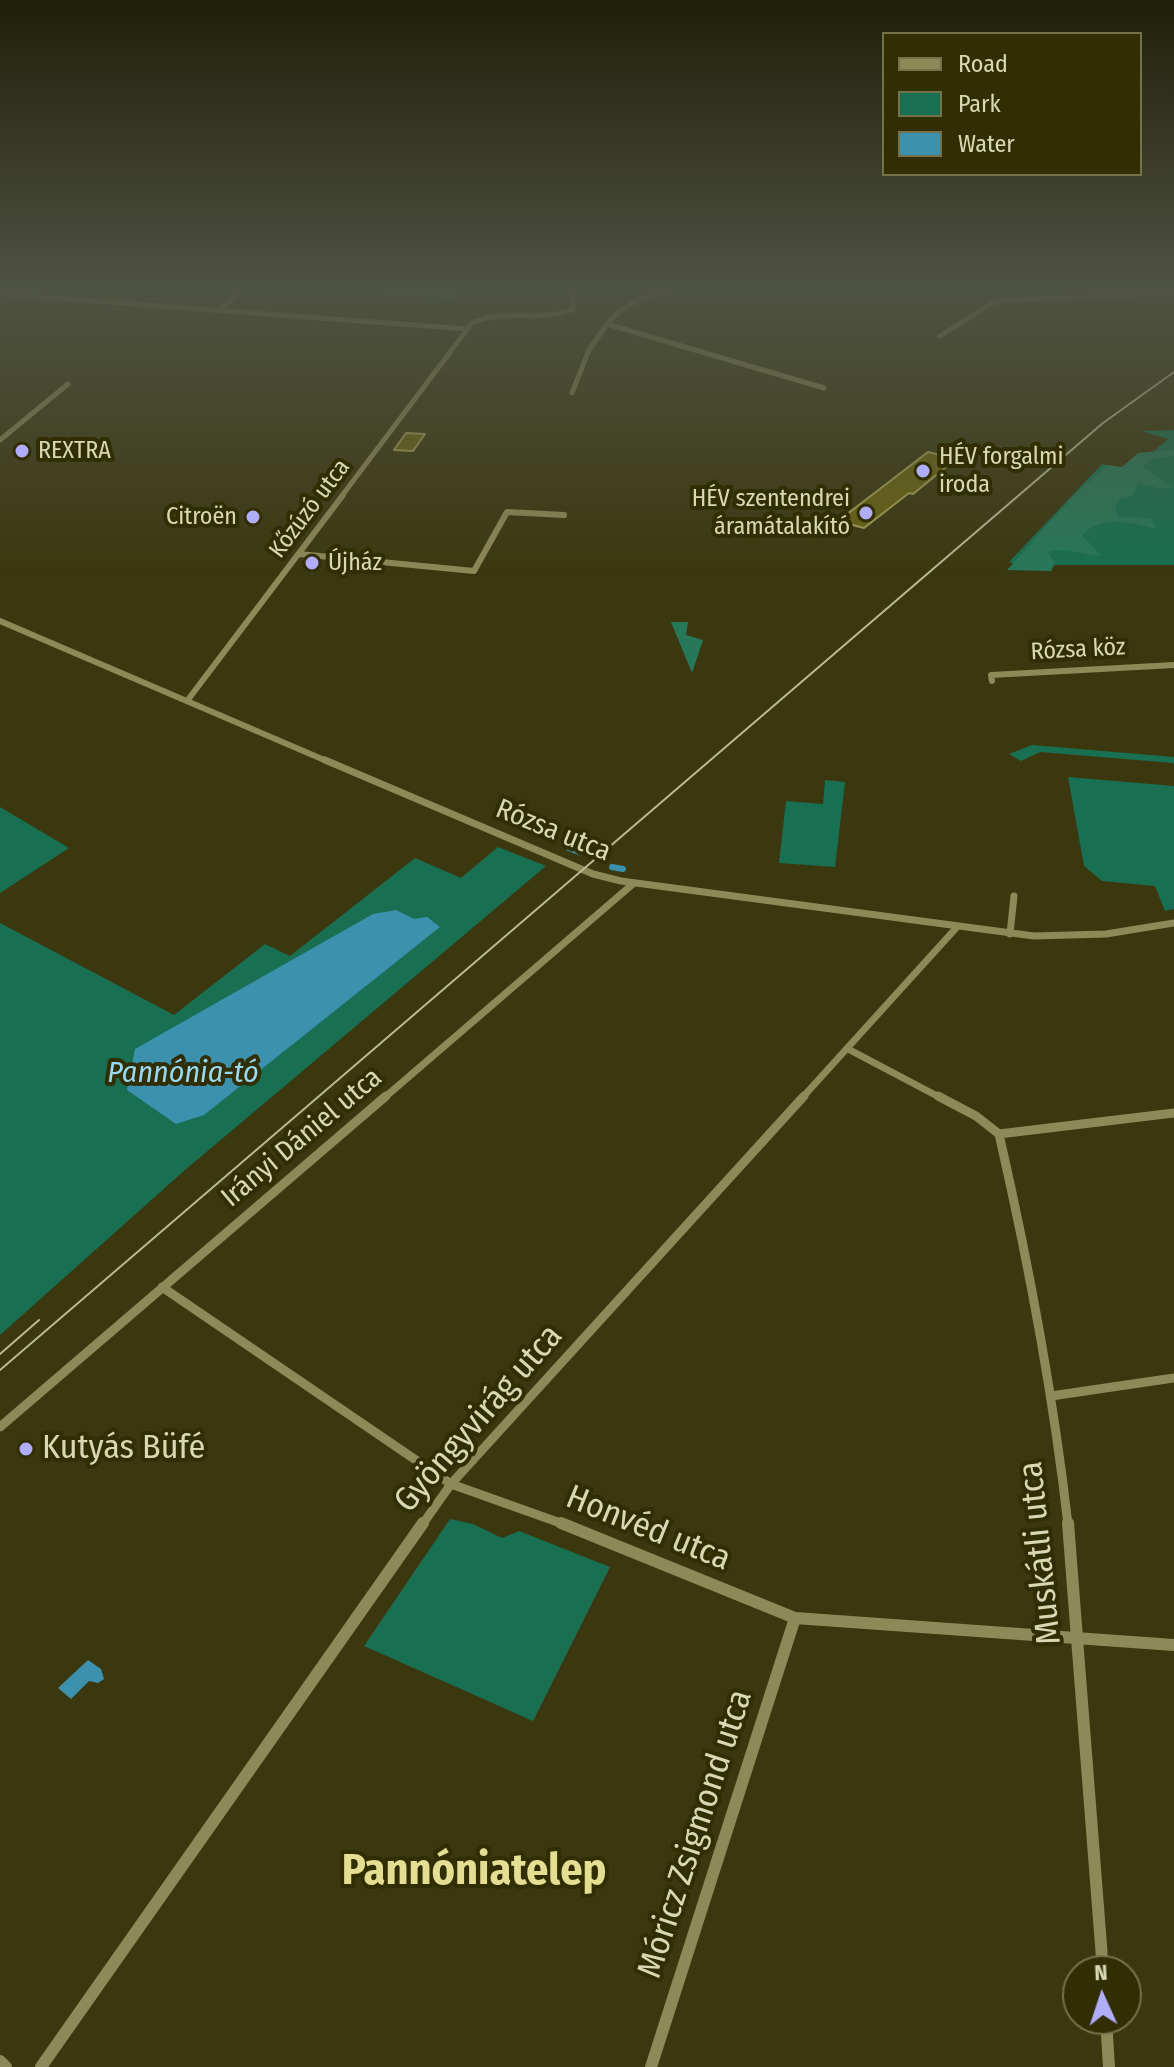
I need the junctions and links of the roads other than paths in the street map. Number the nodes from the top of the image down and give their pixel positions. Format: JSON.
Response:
{"nodes":[{"id":1,"x":426,"y":383,"type":"edge"},
{"id":2,"x":576,"y":383,"type":"edge"},
{"id":3,"x":808,"y":383,"type":"edge"},
{"id":4,"x":68,"y":384,"type":"dead end"},
{"id":5,"x":824,"y":388,"type":"dead end"},
{"id":6,"x":572,"y":393,"type":"dead end"},
{"id":7,"x":0,"y":440,"type":"edge"},
{"id":8,"x":564,"y":515,"type":"dead end"},
{"id":9,"x":299,"y":554,"type":"junction"},
{"id":10,"x":0,"y":621,"type":"edge"},
{"id":11,"x":1174,"y":665,"type":"edge"},
{"id":12,"x":992,"y":681,"type":"dead end"},
{"id":13,"x":187,"y":701,"type":"junction"},
{"id":14,"x":634,"y":883,"type":"junction"},
{"id":15,"x":1014,"y":896,"type":"dead end"},
{"id":16,"x":1174,"y":923,"type":"edge"},
{"id":17,"x":957,"y":927,"type":"junction"},
{"id":18,"x":1010,"y":934,"type":"junction"},
{"id":19,"x":848,"y":1049,"type":"junction"},
{"id":20,"x":1174,"y":1113,"type":"edge"},
{"id":21,"x":999,"y":1134,"type":"junction"},
{"id":22,"x":162,"y":1287,"type":"junction"},
{"id":23,"x":1174,"y":1378,"type":"edge"},
{"id":24,"x":1051,"y":1396,"type":"junction"},
{"id":25,"x":0,"y":1427,"type":"edge"},
{"id":26,"x":451,"y":1484,"type":"junction"},
{"id":27,"x":795,"y":1618,"type":"junction"},
{"id":28,"x":1079,"y":1639,"type":"junction"},
{"id":29,"x":1174,"y":1645,"type":"edge"},
{"id":30,"x":1102,"y":1955,"type":"edge"},
{"id":31,"x":1107,"y":2035,"type":"edge"},
{"id":32,"x":0,"y":2061,"type":"edge"},
{"id":33,"x":6,"y":2067,"type":"edge"},
{"id":34,"x":41,"y":2067,"type":"edge"},
{"id":35,"x":651,"y":2067,"type":"edge"},
{"id":36,"x":1109,"y":2067,"type":"edge"}],
"edges":[{"from":1,"to":9,"type":"street","name":"Kőzúzó utca"},
{"from":2,"to":6,"type":"street"},
{"from":3,"to":5,"type":"street"},
{"from":4,"to":7,"type":"street"},
{"from":8,"to":9,"type":"street"},
{"from":9,"to":13,"type":"street","name":"Kőzúzó utca"},
{"from":10,"to":13,"type":"street","name":"Rózsa utca"},
{"from":11,"to":12,"type":"street","name":"Rózsa köz"},
{"from":13,"to":14,"type":"street","name":"Rózsa utca"},
{"from":14,"to":17,"type":"street","name":"Rózsa utca"},
{"from":14,"to":22,"type":"street","name":"Irányi Dániel utca"},
{"from":15,"to":18,"type":"street"},
{"from":16,"to":18,"type":"street","name":"Rózsa utca"},
{"from":17,"to":18,"type":"street","name":"Rózsa utca"},
{"from":17,"to":19,"type":"street","name":"Gyöngyvirág utca"},
{"from":19,"to":21,"type":"street"},
{"from":19,"to":26,"type":"street","name":"Gyöngyvirág utca"},
{"from":20,"to":21,"type":"street"},
{"from":21,"to":24,"type":"street","name":"Muskátli utca"},
{"from":22,"to":25,"type":"street","name":"Irányi Dániel utca"},
{"from":22,"to":26,"type":"street","name":"Honvéd utca"},
{"from":23,"to":24,"type":"street"},
{"from":24,"to":28,"type":"street","name":"Muskátli utca"},
{"from":26,"to":27,"type":"street","name":"Honvéd utca"},
{"from":26,"to":34,"type":"street","name":"Gyöngyvirág utca"},
{"from":27,"to":28,"type":"street","name":"Honvéd utca"},
{"from":27,"to":35,"type":"street","name":"Móricz Zsigmond utca"},
{"from":28,"to":29,"type":"street","name":"Honvéd utca"},
{"from":28,"to":30,"type":"street","name":"Muskátli utca"},
{"from":31,"to":36,"type":"street"},
{"from":32,"to":33,"type":"street"}]}
